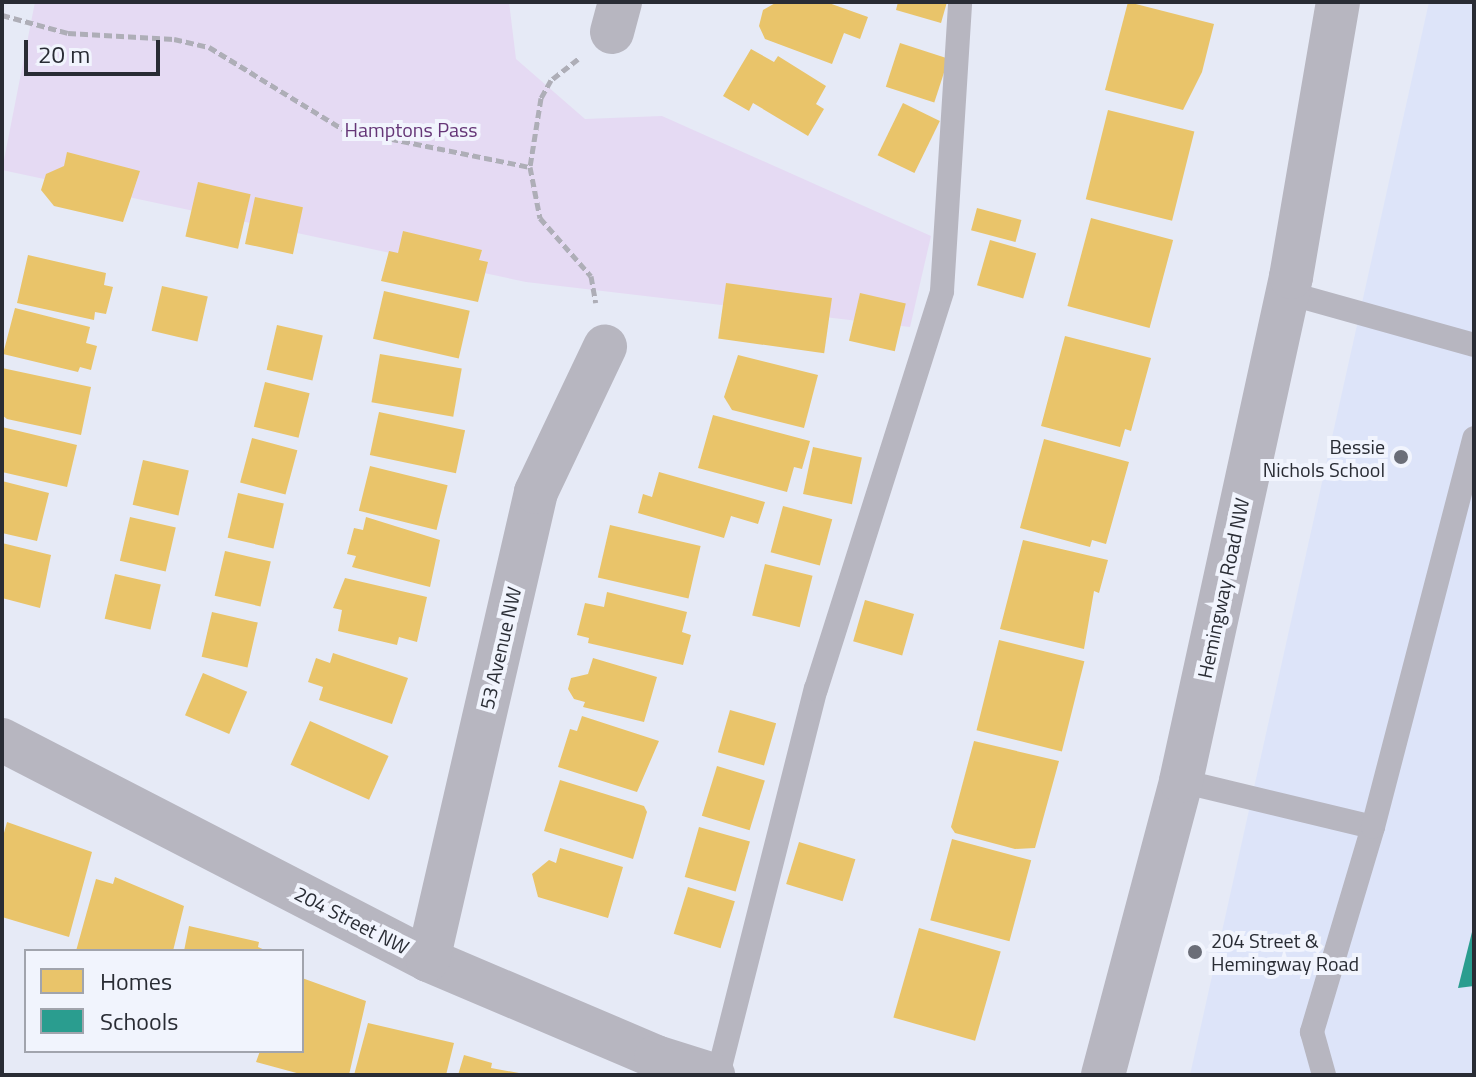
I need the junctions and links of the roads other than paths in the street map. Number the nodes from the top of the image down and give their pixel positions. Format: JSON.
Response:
{"nodes":[{"id":1,"x":960,"y":2,"type":"edge"},
{"id":2,"x":1338,"y":2,"type":"edge"},
{"id":3,"x":1288,"y":293,"type":"junction"},
{"id":4,"x":1474,"y":345,"type":"edge"},
{"id":5,"x":605,"y":347,"type":"road end"},
{"id":6,"x":1474,"y":438,"type":"edge"},
{"id":7,"x":2,"y":740,"type":"edge"},
{"id":8,"x":1181,"y":781,"type":"junction"},
{"id":9,"x":1373,"y":827,"type":"junction"},
{"id":10,"x":428,"y":960,"type":"junction"},
{"id":11,"x":715,"y":1075,"type":"edge"},
{"id":12,"x":1103,"y":1075,"type":"edge"},
{"id":13,"x":1324,"y":1075,"type":"edge"}],
"edges":[{"from":1,"to":11,"type":"lane"},
{"from":2,"to":3,"type":"street","name":"Hemingway Road NW"},
{"from":3,"to":4,"type":"lane"},
{"from":3,"to":8,"type":"street","name":"Hemingway Road NW"},
{"from":5,"to":10,"type":"street","name":"53 Avenue NW"},
{"from":6,"to":9,"type":"lane"},
{"from":7,"to":10,"type":"street","name":"204 Street NW"},
{"from":8,"to":9,"type":"lane"},
{"from":8,"to":12,"type":"street","name":"Hemingway Road NW"},
{"from":9,"to":13,"type":"lane"},
{"from":10,"to":11,"type":"street","name":"204 Street NW"}]}
